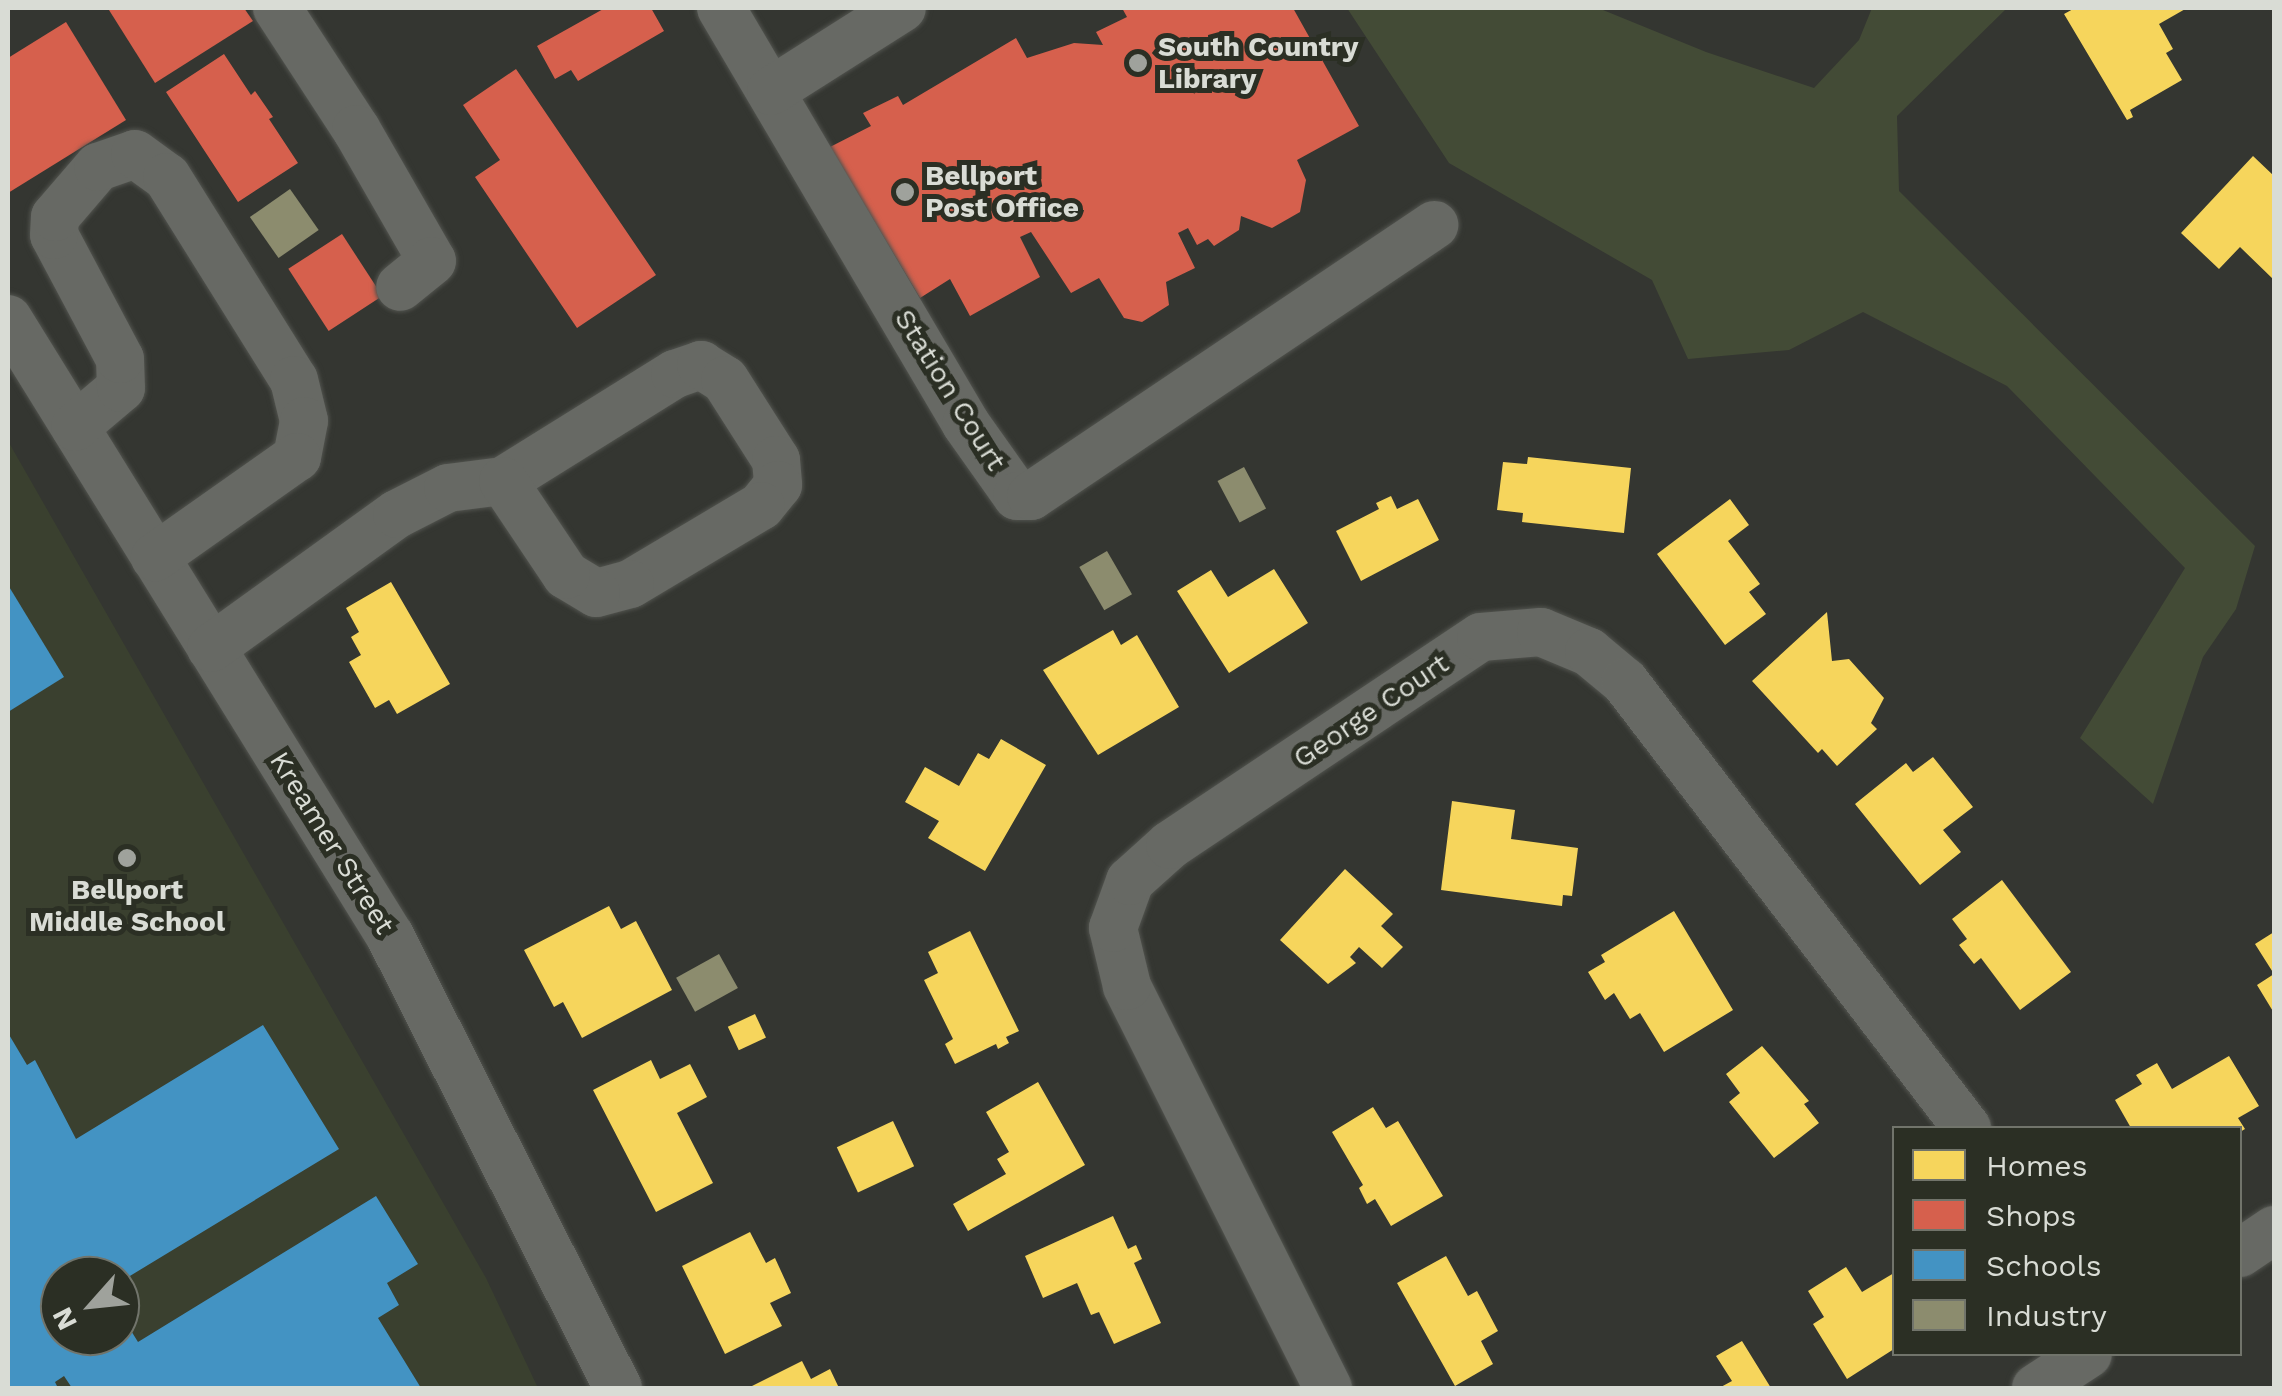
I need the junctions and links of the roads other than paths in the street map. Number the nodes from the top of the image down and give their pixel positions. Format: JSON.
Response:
{"nodes":[{"id":1,"x":277,"y":8,"type":"edge"},
{"id":2,"x":721,"y":8,"type":"edge"},
{"id":3,"x":902,"y":8,"type":"edge"},
{"id":4,"x":770,"y":91,"type":"junction"},
{"id":5,"x":1434,"y":225,"type":"dead end"},
{"id":6,"x":400,"y":288,"type":"dead end"},
{"id":7,"x":8,"y":318,"type":"edge"},
{"id":8,"x":75,"y":427,"type":"junction"},
{"id":9,"x":503,"y":482,"type":"junction"},
{"id":10,"x":155,"y":556,"type":"junction"},
{"id":11,"x":211,"y":648,"type":"junction"},
{"id":12,"x":1965,"y":1126,"type":"edge"},
{"id":13,"x":2274,"y":1230,"type":"edge"},
{"id":14,"x":2242,"y":1252,"type":"edge"},
{"id":15,"x":2085,"y":1356,"type":"edge"},
{"id":16,"x":618,"y":1388,"type":"edge"},
{"id":17,"x":1328,"y":1388,"type":"edge"},
{"id":18,"x":2036,"y":1388,"type":"edge"}],
"edges":[{"from":1,"to":6,"type":"street"},
{"from":2,"to":4,"type":"street","name":"Station Court"},
{"from":3,"to":4,"type":"street"},
{"from":4,"to":5,"type":"street","name":"Station Court"},
{"from":7,"to":8,"type":"street","name":"Kreamer Street"},
{"from":8,"to":10,"type":"street","name":"Kreamer Street"},
{"from":8,"to":10,"type":"street"},
{"from":9,"to":9,"type":"street"},
{"from":9,"to":11,"type":"street"},
{"from":10,"to":11,"type":"street","name":"Kreamer Street"},
{"from":11,"to":16,"type":"street","name":"Kreamer Street"},
{"from":12,"to":17,"type":"street","name":"George Court"},
{"from":13,"to":14,"type":"street"},
{"from":15,"to":18,"type":"street"}]}
